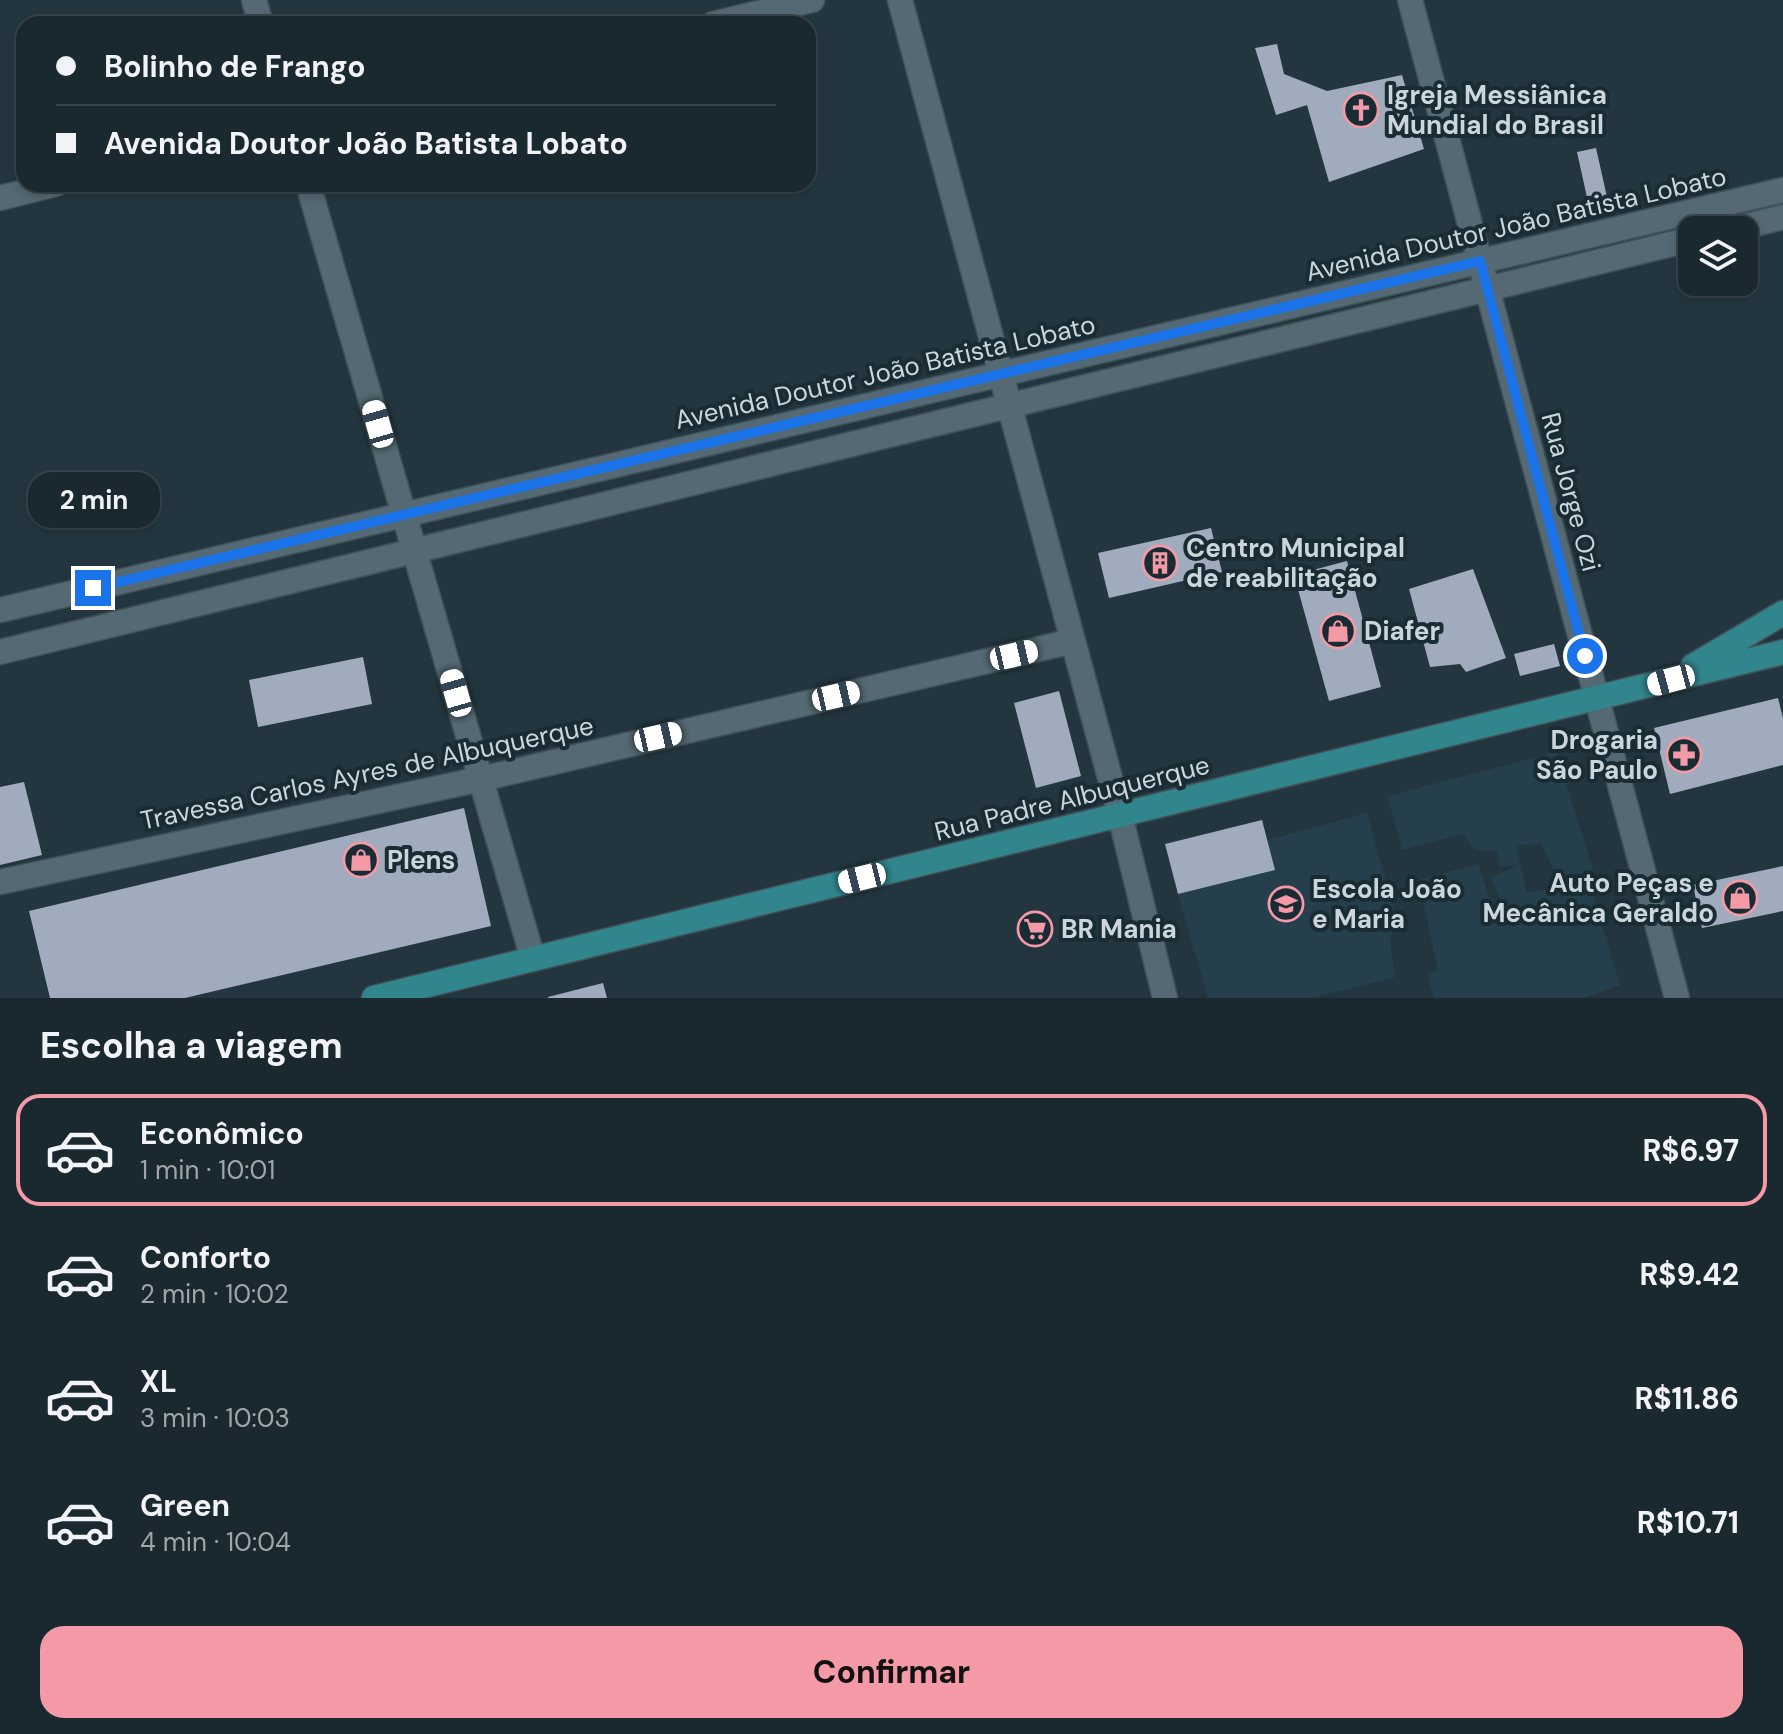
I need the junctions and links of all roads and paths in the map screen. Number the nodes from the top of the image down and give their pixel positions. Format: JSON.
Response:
{"nodes":[{"id":1,"x":812,"y":0,"type":"edge"},
{"id":2,"x":900,"y":0,"type":"edge"},
{"id":3,"x":1410,"y":0,"type":"edge"},
{"id":4,"x":746,"y":16,"type":"edge"},
{"id":5,"x":1783,"y":190,"type":"edge"},
{"id":6,"x":24,"y":192,"type":"edge"},
{"id":7,"x":310,"y":192,"type":"edge"},
{"id":8,"x":0,"y":198,"type":"edge"},
{"id":9,"x":1783,"y":217,"type":"edge"},
{"id":10,"x":1758,"y":223,"type":"edge"},
{"id":11,"x":1678,"y":242,"type":"edge"},
{"id":12,"x":1480,"y":261,"type":"junction"},
{"id":13,"x":1487,"y":289,"type":"junction"},
{"id":14,"x":1001,"y":374,"type":"junction"},
{"id":15,"x":1010,"y":406,"type":"junction"},
{"id":16,"x":404,"y":515,"type":"junction"},
{"id":17,"x":414,"y":551,"type":"junction"},
{"id":18,"x":0,"y":610,"type":"edge"},
{"id":19,"x":1783,"y":613,"type":"edge"},
{"id":20,"x":1073,"y":641,"type":"junction"},
{"id":21,"x":0,"y":652,"type":"edge"},
{"id":22,"x":1783,"y":652,"type":"edge"},
{"id":23,"x":1671,"y":680,"type":"junction"},
{"id":24,"x":1597,"y":698,"type":"junction"},
{"id":25,"x":481,"y":779,"type":"junction"},
{"id":26,"x":1120,"y":815,"type":"junction"},
{"id":27,"x":0,"y":882,"type":"edge"},
{"id":28,"x":533,"y":959,"type":"junction"},
{"id":29,"x":374,"y":998,"type":"edge"},
{"id":30,"x":1165,"y":998,"type":"edge"},
{"id":31,"x":1677,"y":998,"type":"edge"}],
"edges":[{"from":1,"to":4,"type":"street"},
{"from":2,"to":14,"type":"street"},
{"from":3,"to":12,"type":"street","name":"Rua Jorge Ozi"},
{"from":5,"to":12,"type":"street","name":"Avenida Doutor João Batista Lobato"},
{"from":6,"to":8,"type":"street"},
{"from":7,"to":16,"type":"street"},
{"from":9,"to":10,"type":"street","name":"Avenida Doutor João Batista Lobato"},
{"from":11,"to":13,"type":"street","name":"Avenida Doutor João Batista Lobato"},
{"from":12,"to":13,"type":"street","name":"Rua Jorge Ozi"},
{"from":12,"to":14,"type":"street","name":"Avenida Doutor João Batista Lobato"},
{"from":13,"to":15,"type":"street","name":"Avenida Doutor João Batista Lobato"},
{"from":13,"to":24,"type":"street","name":"Rua Jorge Ozi"},
{"from":14,"to":15,"type":"street"},
{"from":14,"to":16,"type":"street","name":"Avenida Doutor João Batista Lobato"},
{"from":15,"to":17,"type":"street","name":"Avenida Doutor João Batista Lobato"},
{"from":15,"to":20,"type":"street"},
{"from":16,"to":17,"type":"street"},
{"from":16,"to":18,"type":"street","name":"Avenida Doutor João Batista Lobato"},
{"from":17,"to":21,"type":"street","name":"Avenida Doutor João Batista Lobato"},
{"from":17,"to":25,"type":"street"},
{"from":19,"to":23,"type":"main road"},
{"from":20,"to":25,"type":"street","name":"Travessa Carlos Ayres de Albuquerque"},
{"from":20,"to":26,"type":"street"},
{"from":22,"to":23,"type":"main road","name":"Rua Padre Albuquerque"},
{"from":23,"to":24,"type":"main road","name":"Rua Padre Albuquerque"},
{"from":24,"to":26,"type":"main road","name":"Rua Padre Albuquerque"},
{"from":24,"to":31,"type":"street","name":"Rua Jorge Ozi"},
{"from":25,"to":27,"type":"street","name":"Travessa Carlos Ayres de Albuquerque"},
{"from":25,"to":28,"type":"street"},
{"from":26,"to":28,"type":"main road","name":"Rua Padre Albuquerque"},
{"from":26,"to":30,"type":"street"},
{"from":28,"to":29,"type":"main road","name":"Rua Padre Albuquerque"}]}
